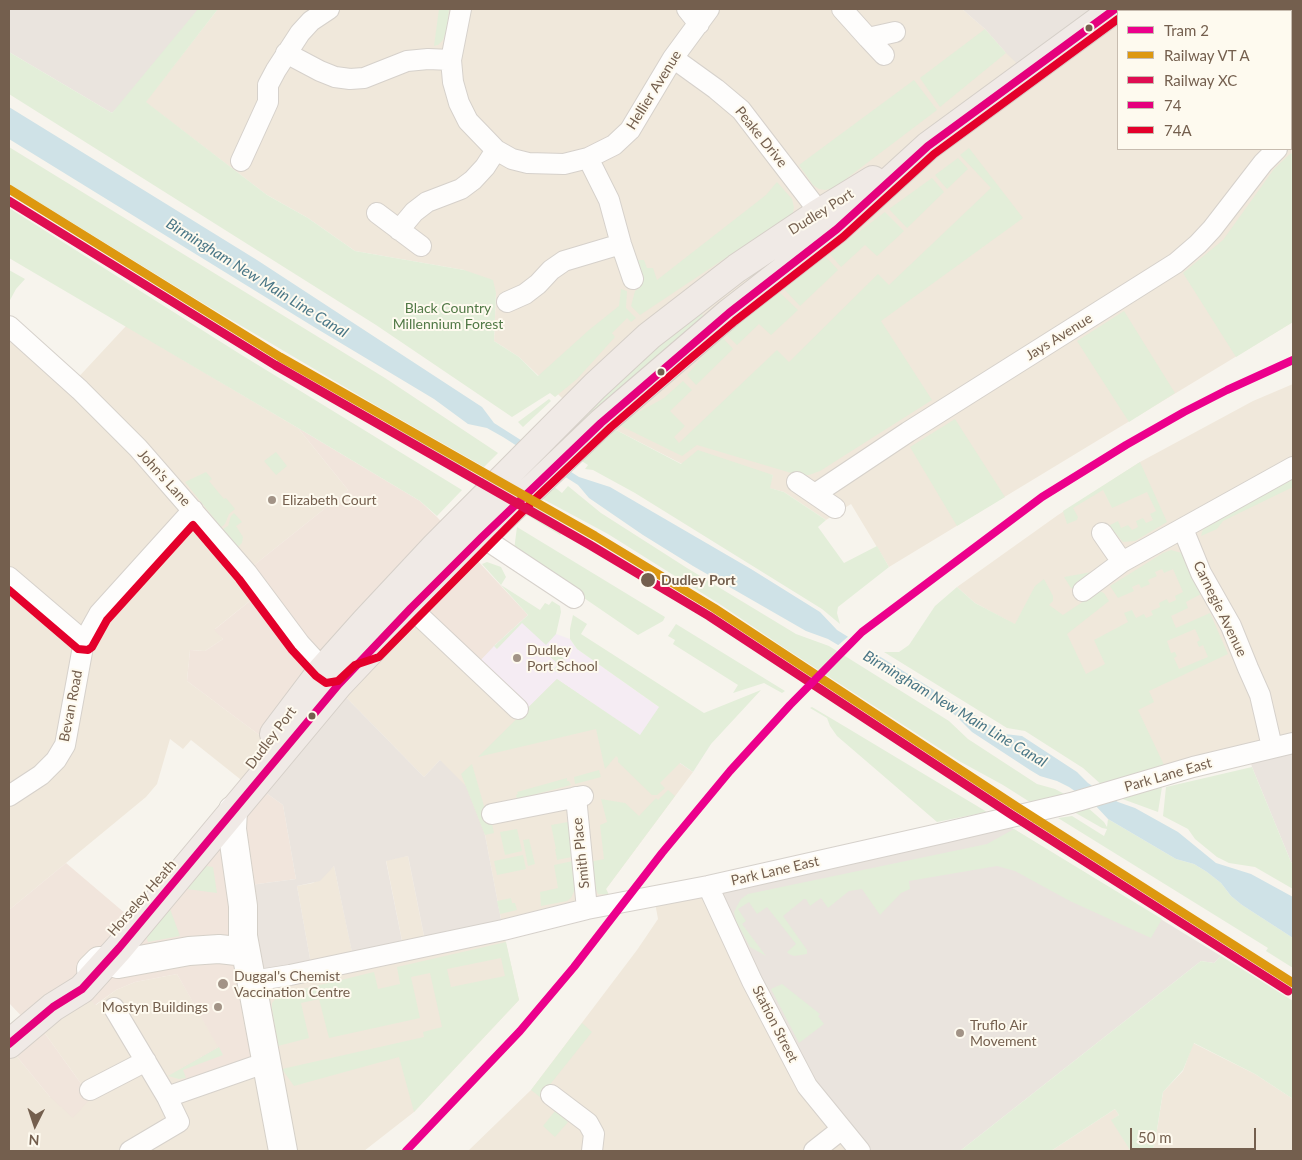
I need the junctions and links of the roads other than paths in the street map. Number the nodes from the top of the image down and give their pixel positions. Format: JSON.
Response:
{"nodes":[{"id":1,"x":330,"y":9,"type":"edge"},
{"id":2,"x":460,"y":9,"type":"edge"},
{"id":3,"x":842,"y":9,"type":"edge"},
{"id":4,"x":1115,"y":9,"type":"edge"},
{"id":5,"x":698,"y":14,"type":"edge"},
{"id":6,"x":896,"y":32,"type":"dead end"},
{"id":7,"x":868,"y":38,"type":"junction"},
{"id":8,"x":286,"y":53,"type":"junction"},
{"id":9,"x":884,"y":55,"type":"dead end"},
{"id":10,"x":672,"y":58,"type":"junction"},
{"id":11,"x":451,"y":60,"type":"junction"},
{"id":12,"x":496,"y":150,"type":"junction"},
{"id":13,"x":1276,"y":150,"type":"edge"},
{"id":14,"x":588,"y":158,"type":"junction"},
{"id":15,"x":241,"y":161,"type":"dead end"},
{"id":16,"x":377,"y":213,"type":"dead end"},
{"id":17,"x":828,"y":221,"type":"junction"},
{"id":18,"x":399,"y":230,"type":"junction"},
{"id":19,"x":621,"y":244,"type":"junction"},
{"id":20,"x":421,"y":246,"type":"dead end"},
{"id":21,"x":633,"y":279,"type":"dead end"},
{"id":22,"x":507,"y":302,"type":"dead end"},
{"id":23,"x":9,"y":326,"type":"edge"},
{"id":24,"x":1293,"y":467,"type":"edge"},
{"id":25,"x":797,"y":482,"type":"dead end"},
{"id":26,"x":815,"y":494,"type":"junction"},
{"id":27,"x":835,"y":508,"type":"dead end"},
{"id":28,"x":193,"y":510,"type":"junction"},
{"id":29,"x":473,"y":528,"type":"junction"},
{"id":30,"x":1183,"y":530,"type":"junction"},
{"id":31,"x":1102,"y":533,"type":"dead end"},
{"id":32,"x":1122,"y":562,"type":"junction"},
{"id":33,"x":9,"y":577,"type":"edge"},
{"id":34,"x":1083,"y":592,"type":"dead end"},
{"id":35,"x":574,"y":598,"type":"dead end"},
{"id":36,"x":411,"y":608,"type":"junction"},
{"id":37,"x":84,"y":641,"type":"junction"},
{"id":38,"x":372,"y":649,"type":"junction"},
{"id":39,"x":322,"y":669,"type":"junction"},
{"id":40,"x":518,"y":709,"type":"dead end"},
{"id":41,"x":1293,"y":743,"type":"edge"},
{"id":42,"x":1272,"y":748,"type":"junction"},
{"id":43,"x":9,"y":796,"type":"edge"},
{"id":44,"x":222,"y":813,"type":"junction"},
{"id":45,"x":492,"y":814,"type":"dead end"},
{"id":46,"x":708,"y":886,"type":"junction"},
{"id":47,"x":587,"y":909,"type":"junction"},
{"id":48,"x":245,"y":944,"type":"junction"},
{"id":49,"x":108,"y":961,"type":"junction"},
{"id":50,"x":252,"y":981,"type":"junction"},
{"id":51,"x":59,"y":997,"type":"junction"},
{"id":52,"x":114,"y":1008,"type":"dead end"},
{"id":53,"x":9,"y":1044,"type":"edge"},
{"id":54,"x":146,"y":1061,"type":"junction"},
{"id":55,"x":267,"y":1065,"type":"junction"},
{"id":56,"x":90,"y":1090,"type":"dead end"},
{"id":57,"x":551,"y":1095,"type":"dead end"},
{"id":58,"x":167,"y":1097,"type":"junction"},
{"id":59,"x":842,"y":1130,"type":"junction"},
{"id":60,"x":598,"y":1135,"type":"edge"},
{"id":61,"x":130,"y":1151,"type":"edge"},
{"id":62,"x":283,"y":1151,"type":"edge"},
{"id":63,"x":814,"y":1151,"type":"edge"},
{"id":64,"x":860,"y":1151,"type":"edge"}],
"edges":[{"from":1,"to":8,"type":"street"},
{"from":2,"to":11,"type":"street","name":"Hellier Avenue"},
{"from":3,"to":7,"type":"street"},
{"from":4,"to":17,"type":"highway","name":"Dudley Port"},
{"from":5,"to":10,"type":"street","name":"Hellier Avenue"},
{"from":6,"to":7,"type":"street"},
{"from":7,"to":9,"type":"street"},
{"from":8,"to":11,"type":"street"},
{"from":8,"to":15,"type":"street"},
{"from":10,"to":14,"type":"street","name":"Hellier Avenue"},
{"from":10,"to":17,"type":"street","name":"Peake Drive"},
{"from":11,"to":12,"type":"street","name":"Hellier Avenue"},
{"from":12,"to":14,"type":"street","name":"Hellier Avenue"},
{"from":12,"to":18,"type":"street"},
{"from":13,"to":26,"type":"street","name":"Jays Avenue"},
{"from":14,"to":19,"type":"street"},
{"from":16,"to":18,"type":"street"},
{"from":17,"to":29,"type":"highway","name":"Dudley Port"},
{"from":17,"to":29,"type":"highway","name":"Dudley Port"},
{"from":18,"to":20,"type":"street"},
{"from":19,"to":21,"type":"street"},
{"from":19,"to":22,"type":"street"},
{"from":23,"to":28,"type":"street","name":"John's Lane"},
{"from":24,"to":30,"type":"street"},
{"from":25,"to":26,"type":"street"},
{"from":26,"to":27,"type":"street"},
{"from":28,"to":37,"type":"street","name":"Bevan Road"},
{"from":28,"to":39,"type":"street","name":"John's Lane"},
{"from":29,"to":35,"type":"street"},
{"from":29,"to":36,"type":"highway","name":"Dudley Port"},
{"from":29,"to":39,"type":"highway","name":"Dudley Port"},
{"from":30,"to":32,"type":"street"},
{"from":30,"to":42,"type":"street","name":"Carnegie Avenue"},
{"from":31,"to":32,"type":"street"},
{"from":32,"to":34,"type":"street"},
{"from":33,"to":37,"type":"street"},
{"from":36,"to":38,"type":"highway","name":"Dudley Port"},
{"from":36,"to":40,"type":"street"},
{"from":37,"to":43,"type":"street","name":"Bevan Road"},
{"from":38,"to":39,"type":"street"},
{"from":38,"to":44,"type":"highway","name":"Dudley Port"},
{"from":39,"to":44,"type":"highway","name":"Dudley Port"},
{"from":41,"to":42,"type":"street","name":"Park Lane East"},
{"from":42,"to":46,"type":"street","name":"Park Lane East"},
{"from":44,"to":48,"type":"main road"},
{"from":44,"to":49,"type":"highway","name":"Horseley Heath"},
{"from":44,"to":51,"type":"highway","name":"Horseley Heath"},
{"from":45,"to":47,"type":"street","name":"Smith Place"},
{"from":46,"to":47,"type":"street","name":"Park Lane East"},
{"from":46,"to":59,"type":"street","name":"Station Street"},
{"from":47,"to":50,"type":"street","name":"Park Lane East"},
{"from":48,"to":49,"type":"main road"},
{"from":48,"to":50,"type":"main road"},
{"from":49,"to":51,"type":"main road","name":"Horseley Heath"},
{"from":50,"to":55,"type":"main road"},
{"from":51,"to":53,"type":"highway","name":"Horseley Heath"},
{"from":52,"to":54,"type":"street"},
{"from":54,"to":56,"type":"street"},
{"from":54,"to":58,"type":"street"},
{"from":55,"to":58,"type":"street"},
{"from":55,"to":62,"type":"main road"},
{"from":57,"to":60,"type":"street"},
{"from":58,"to":61,"type":"street"},
{"from":59,"to":63,"type":"street"},
{"from":59,"to":64,"type":"street","name":"Station Street"}]}
